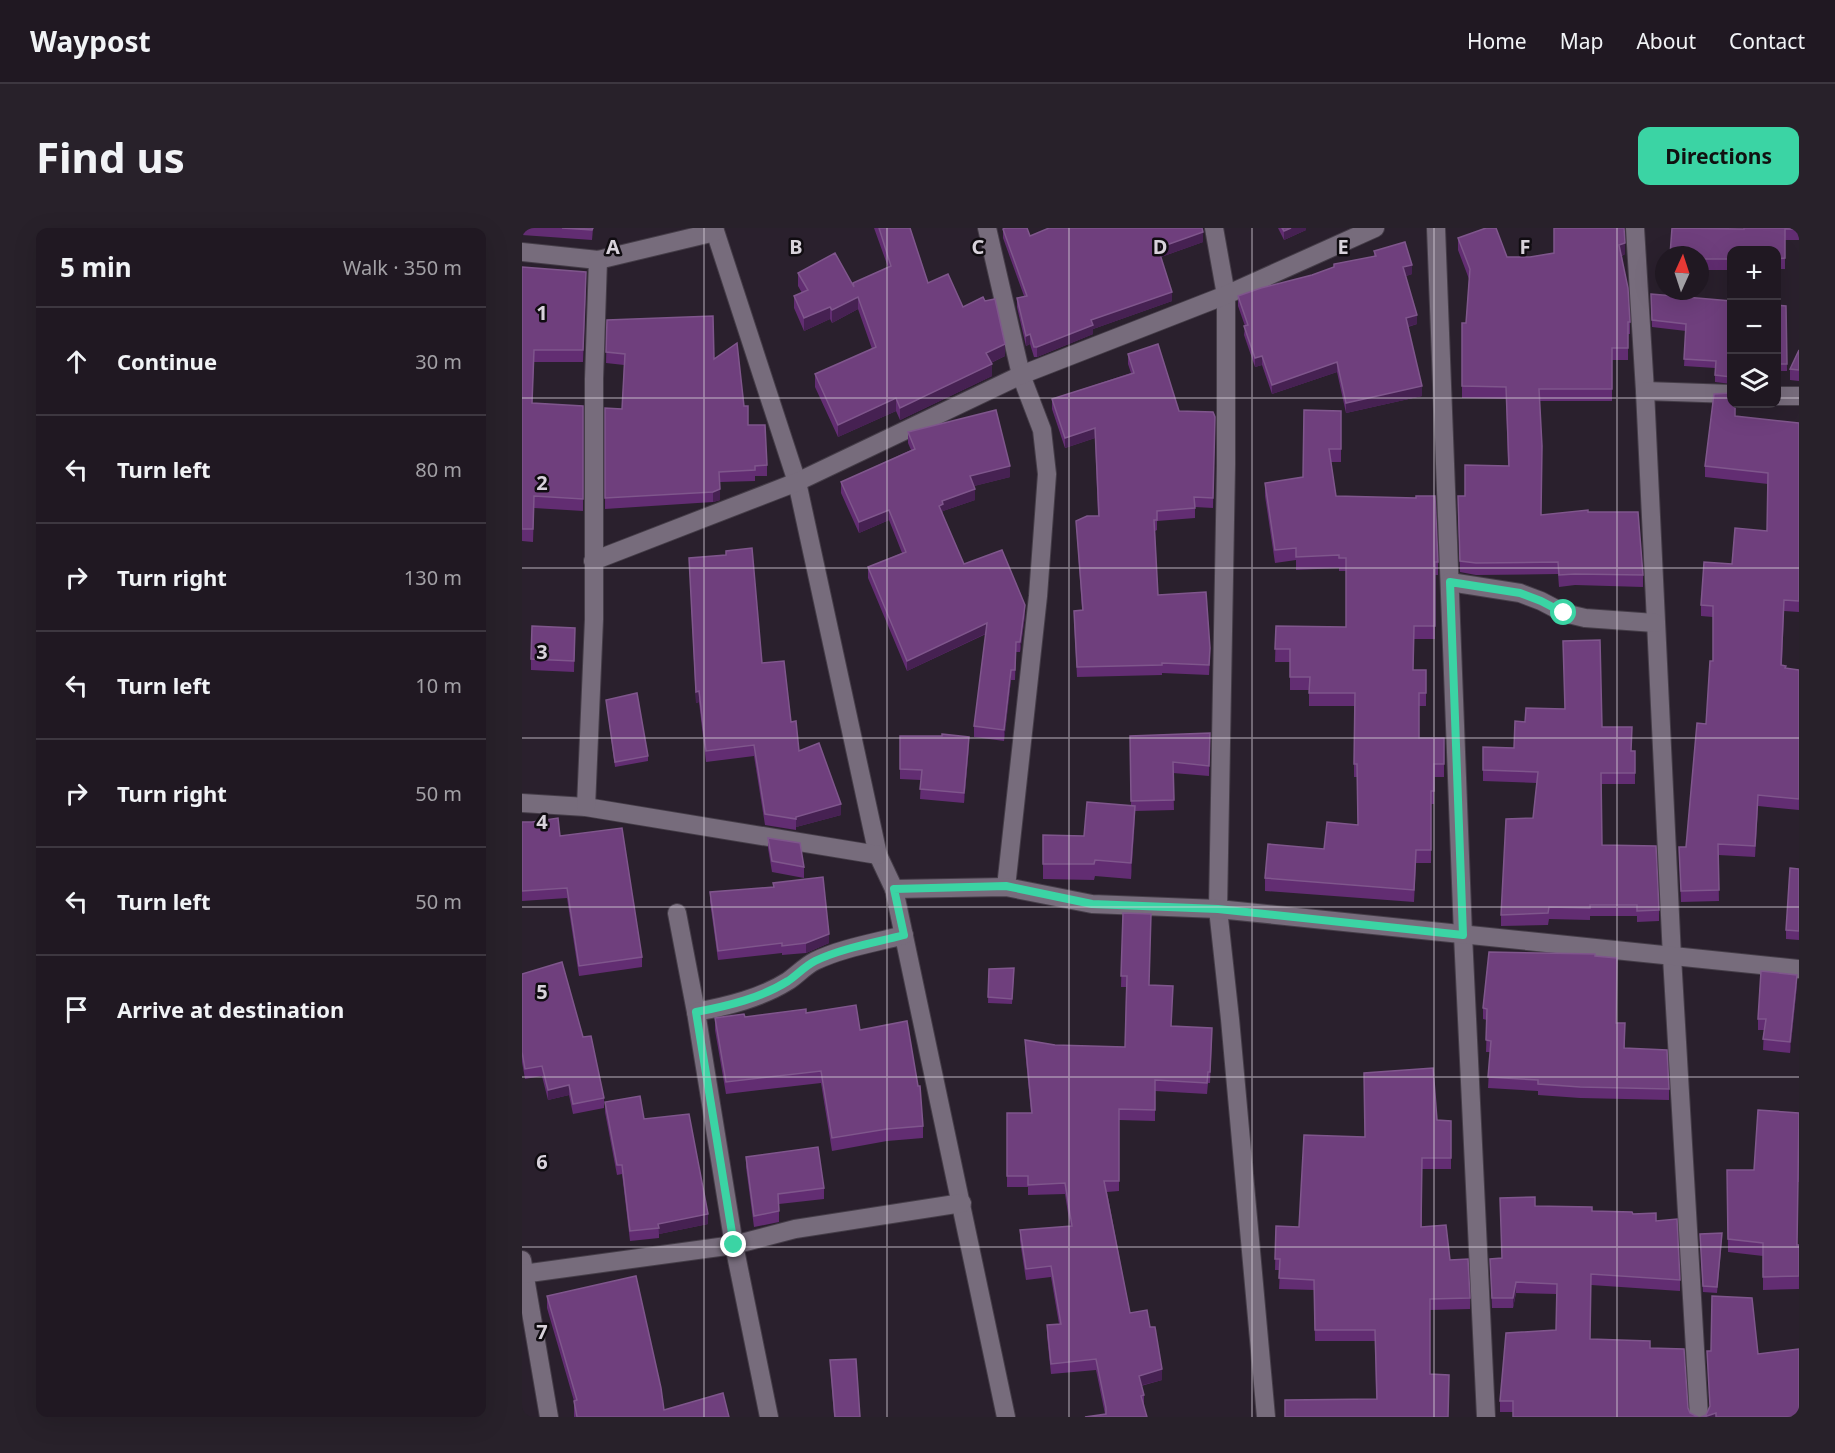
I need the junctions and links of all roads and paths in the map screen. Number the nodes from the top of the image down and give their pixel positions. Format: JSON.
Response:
{"nodes":[{"id":1,"x":987,"y":228,"type":"edge"},
{"id":2,"x":1214,"y":228,"type":"edge"},
{"id":3,"x":1375,"y":228,"type":"edge"},
{"id":4,"x":1436,"y":228,"type":"edge"},
{"id":5,"x":1635,"y":228,"type":"edge"},
{"id":6,"x":715,"y":230,"type":"edge"},
{"id":7,"x":522,"y":252,"type":"edge"},
{"id":8,"x":598,"y":260,"type":"junction"},
{"id":9,"x":1226,"y":294,"type":"junction"},
{"id":10,"x":1021,"y":375,"type":"junction"},
{"id":11,"x":1646,"y":391,"type":"junction"},
{"id":12,"x":1727,"y":394,"type":"edge"},
{"id":13,"x":1781,"y":396,"type":"edge"},
{"id":14,"x":1799,"y":396,"type":"edge"},
{"id":15,"x":797,"y":482,"type":"junction"},
{"id":16,"x":593,"y":561,"type":"junction"},
{"id":17,"x":1450,"y":582,"type":"junction"},
{"id":18,"x":1655,"y":623,"type":"junction"},
{"id":19,"x":522,"y":803,"type":"edge"},
{"id":20,"x":586,"y":807,"type":"junction"},
{"id":21,"x":878,"y":855,"type":"junction"},
{"id":22,"x":1006,"y":886,"type":"junction"},
{"id":23,"x":894,"y":889,"type":"junction"},
{"id":24,"x":1218,"y":909,"type":"junction"},
{"id":25,"x":676,"y":914,"type":"dead end"},
{"id":26,"x":904,"y":935,"type":"junction"},
{"id":27,"x":1463,"y":935,"type":"junction"},
{"id":28,"x":1672,"y":957,"type":"junction"},
{"id":29,"x":1799,"y":969,"type":"edge"},
{"id":30,"x":696,"y":1012,"type":"junction"},
{"id":31,"x":962,"y":1203,"type":"junction"},
{"id":32,"x":734,"y":1245,"type":"junction"},
{"id":33,"x":523,"y":1269,"type":"edge"},
{"id":34,"x":549,"y":1417,"type":"edge"},
{"id":35,"x":769,"y":1417,"type":"edge"},
{"id":36,"x":1006,"y":1417,"type":"edge"},
{"id":37,"x":1266,"y":1417,"type":"edge"},
{"id":38,"x":1486,"y":1417,"type":"edge"},
{"id":39,"x":1699,"y":1417,"type":"edge"}],
"edges":[{"from":1,"to":10,"type":"street"},
{"from":2,"to":9,"type":"street"},
{"from":3,"to":9,"type":"street"},
{"from":4,"to":17,"type":"street"},
{"from":5,"to":11,"type":"street"},
{"from":6,"to":8,"type":"street"},
{"from":6,"to":15,"type":"street"},
{"from":7,"to":8,"type":"street"},
{"from":8,"to":16,"type":"street"},
{"from":9,"to":10,"type":"street"},
{"from":9,"to":24,"type":"street"},
{"from":10,"to":15,"type":"street"},
{"from":10,"to":22,"type":"street"},
{"from":11,"to":12,"type":"street"},
{"from":11,"to":18,"type":"street"},
{"from":13,"to":14,"type":"street"},
{"from":15,"to":16,"type":"street"},
{"from":15,"to":21,"type":"street"},
{"from":16,"to":20,"type":"street"},
{"from":17,"to":18,"type":"street"},
{"from":17,"to":27,"type":"street"},
{"from":18,"to":28,"type":"street"},
{"from":19,"to":20,"type":"street"},
{"from":20,"to":21,"type":"street"},
{"from":21,"to":23,"type":"street"},
{"from":22,"to":23,"type":"street"},
{"from":22,"to":24,"type":"street"},
{"from":23,"to":26,"type":"street"},
{"from":24,"to":27,"type":"street"},
{"from":24,"to":37,"type":"street"},
{"from":25,"to":30,"type":"street"},
{"from":26,"to":30,"type":"street"},
{"from":26,"to":31,"type":"street"},
{"from":27,"to":28,"type":"street"},
{"from":27,"to":38,"type":"street"},
{"from":28,"to":29,"type":"street"},
{"from":28,"to":39,"type":"street"},
{"from":30,"to":32,"type":"street"},
{"from":31,"to":32,"type":"street"},
{"from":31,"to":36,"type":"street"},
{"from":32,"to":33,"type":"street"},
{"from":32,"to":35,"type":"street"},
{"from":33,"to":34,"type":"street"}]}
